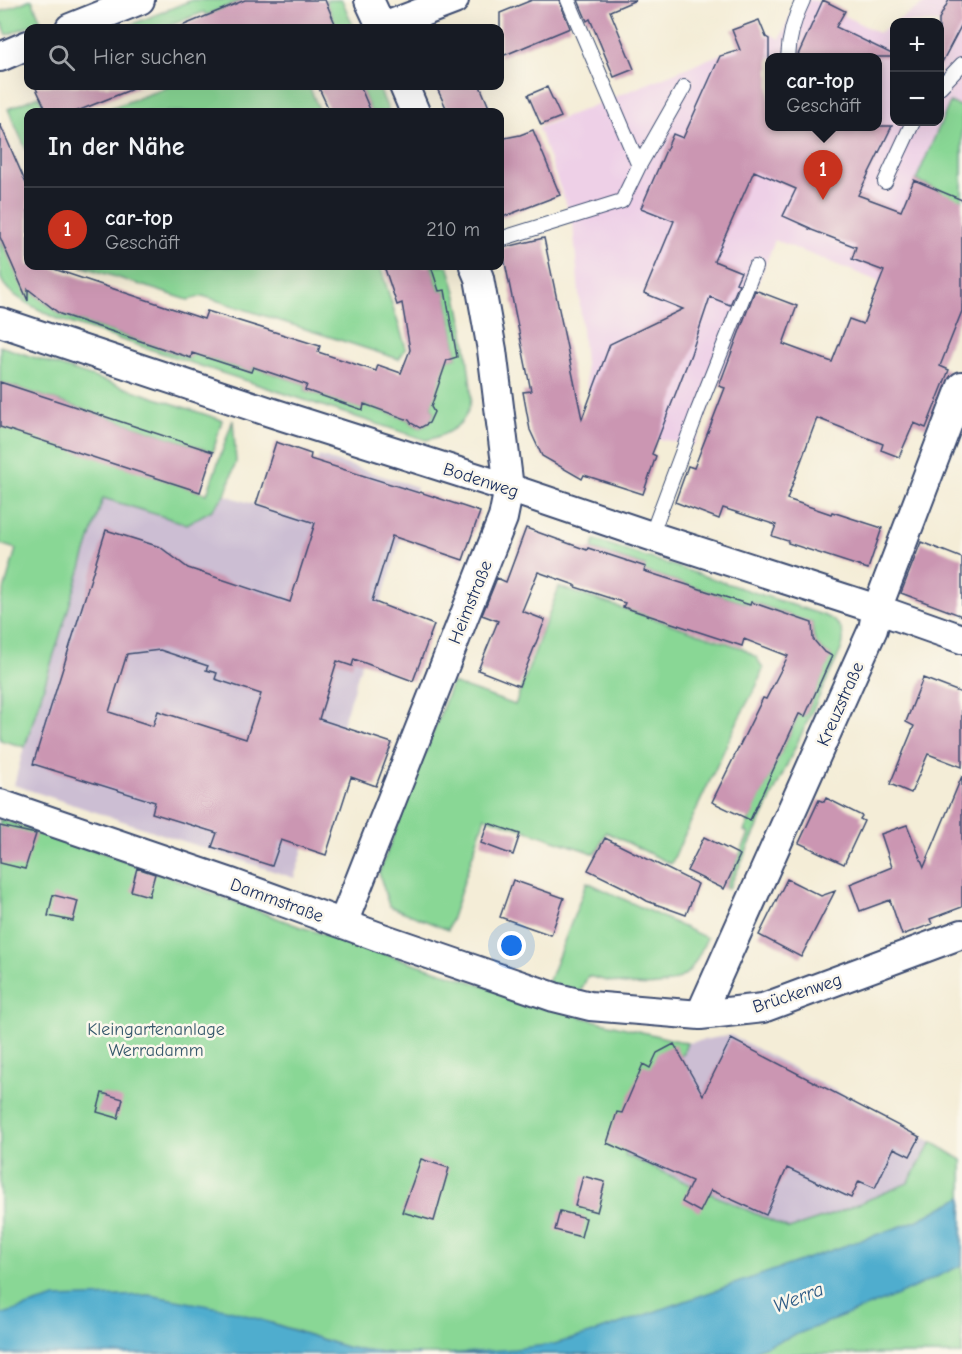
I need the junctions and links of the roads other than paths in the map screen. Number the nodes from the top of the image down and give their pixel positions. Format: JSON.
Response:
{"nodes":[{"id":1,"x":140,"y":0,"type":"edge"},
{"id":2,"x":369,"y":0,"type":"edge"},
{"id":3,"x":454,"y":0,"type":"edge"},
{"id":4,"x":568,"y":0,"type":"edge"},
{"id":5,"x":803,"y":0,"type":"edge"},
{"id":6,"x":80,"y":24,"type":"edge"},
{"id":7,"x":379,"y":24,"type":"edge"},
{"id":8,"x":391,"y":24,"type":"edge"},
{"id":9,"x":24,"y":47,"type":"edge"},
{"id":10,"x":788,"y":53,"type":"edge"},
{"id":11,"x":0,"y":57,"type":"edge"},
{"id":12,"x":962,"y":64,"type":"edge"},
{"id":13,"x":944,"y":82,"type":"edge"},
{"id":14,"x":684,"y":87,"type":"dead end"},
{"id":15,"x":406,"y":90,"type":"edge"},
{"id":16,"x":413,"y":108,"type":"edge"},
{"id":17,"x":911,"y":126,"type":"edge"},
{"id":18,"x":639,"y":166,"type":"junction"},
{"id":19,"x":885,"y":182,"type":"dead end"},
{"id":20,"x":504,"y":238,"type":"edge"},
{"id":21,"x":755,"y":267,"type":"dead end"},
{"id":22,"x":476,"y":270,"type":"edge"},
{"id":23,"x":0,"y":322,"type":"edge"},
{"id":24,"x":962,"y":386,"type":"edge"},
{"id":25,"x":509,"y":488,"type":"junction"},
{"id":26,"x":651,"y":536,"type":"junction"},
{"id":27,"x":877,"y":609,"type":"junction"},
{"id":28,"x":962,"y":639,"type":"edge"},
{"id":29,"x":0,"y":804,"type":"edge"},
{"id":30,"x":343,"y":923,"type":"junction"},
{"id":31,"x":962,"y":934,"type":"edge"},
{"id":32,"x":554,"y":997,"type":"joint"},
{"id":33,"x":700,"y":1015,"type":"junction"}],
"edges":[{"from":1,"to":6,"type":"street"},
{"from":2,"to":7,"type":"street"},
{"from":3,"to":8,"type":"street"},
{"from":4,"to":18,"type":"lane"},
{"from":5,"to":10,"type":"lane"},
{"from":9,"to":11,"type":"street"},
{"from":12,"to":13,"type":"lane"},
{"from":14,"to":18,"type":"lane"},
{"from":15,"to":16,"type":"street"},
{"from":17,"to":19,"type":"lane"},
{"from":18,"to":20,"type":"lane"},
{"from":21,"to":26,"type":"lane"},
{"from":22,"to":25,"type":"street","name":"Heimstraße"},
{"from":23,"to":25,"type":"street","name":"Bodenweg"},
{"from":24,"to":27,"type":"street","name":"Kreuzstraße"},
{"from":25,"to":26,"type":"street","name":"Bodenweg"},
{"from":25,"to":30,"type":"street","name":"Heimstraße"},
{"from":26,"to":27,"type":"street","name":"Bodenweg"},
{"from":27,"to":28,"type":"street","name":"Bodenweg"},
{"from":27,"to":33,"type":"street","name":"Kreuzstraße"},
{"from":29,"to":30,"type":"street","name":"Dammstraße"},
{"from":30,"to":32,"type":"street","name":"Dammstraße"},
{"from":31,"to":33,"type":"street","name":"Brückenweg"},
{"from":32,"to":33,"type":"street","name":"Brückenweg"}]}
